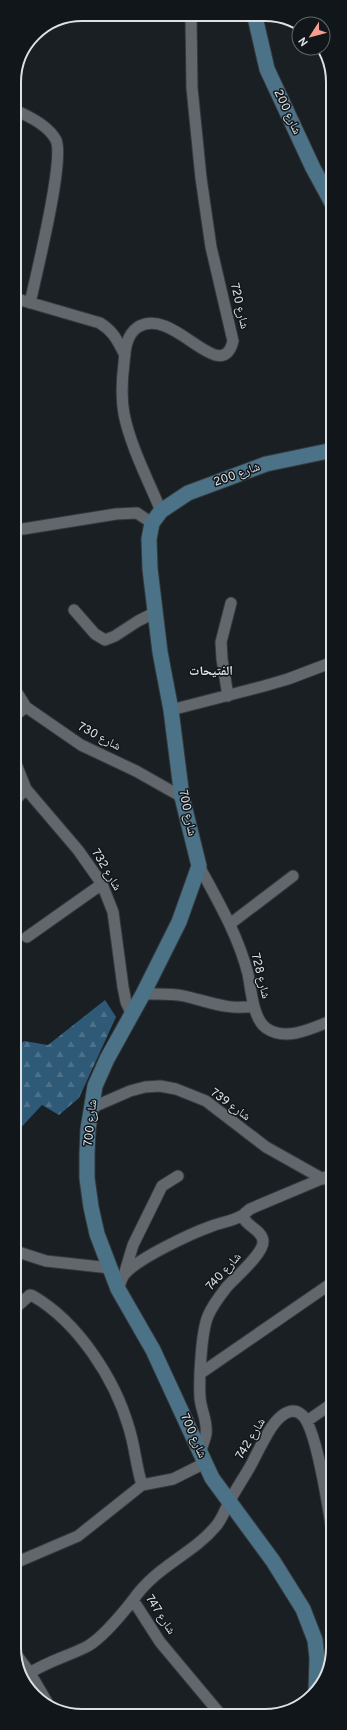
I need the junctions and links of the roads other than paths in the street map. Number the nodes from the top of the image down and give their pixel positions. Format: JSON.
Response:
{"nodes":[{"id":1,"x":191,"y":21,"type":"edge"},
{"id":2,"x":256,"y":21,"type":"edge"},
{"id":3,"x":21,"y":113,"type":"edge"},
{"id":4,"x":326,"y":190,"type":"edge"},
{"id":5,"x":21,"y":300,"type":"edge"},
{"id":6,"x":30,"y":303,"type":"junction"},
{"id":7,"x":125,"y":355,"type":"junction"},
{"id":8,"x":326,"y":451,"type":"edge"},
{"id":9,"x":156,"y":517,"type":"junction"},
{"id":10,"x":23,"y":529,"type":"dead end"},
{"id":11,"x":231,"y":602,"type":"dead end"},
{"id":12,"x":74,"y":610,"type":"dead end"},
{"id":13,"x":156,"y":612,"type":"junction"},
{"id":14,"x":326,"y":665,"type":"edge"},
{"id":15,"x":228,"y":696,"type":"junction"},
{"id":16,"x":21,"y":699,"type":"edge"},
{"id":17,"x":26,"y":707,"type":"junction"},
{"id":18,"x":171,"y":710,"type":"junction"},
{"id":19,"x":21,"y":711,"type":"edge"},
{"id":20,"x":21,"y":776,"type":"edge"},
{"id":21,"x":26,"y":789,"type":"junction"},
{"id":22,"x":21,"y":794,"type":"edge"},
{"id":23,"x":182,"y":797,"type":"junction"},
{"id":24,"x":199,"y":866,"type":"junction"},
{"id":25,"x":293,"y":876,"type":"dead end"},
{"id":26,"x":102,"y":884,"type":"junction"},
{"id":27,"x":230,"y":924,"type":"junction"},
{"id":28,"x":27,"y":937,"type":"dead end"},
{"id":29,"x":143,"y":994,"type":"junction"},
{"id":30,"x":254,"y":1006,"type":"junction"},
{"id":31,"x":132,"y":1014,"type":"junction"},
{"id":32,"x":326,"y":1023,"type":"edge"},
{"id":33,"x":91,"y":1108,"type":"junction"},
{"id":34,"x":178,"y":1176,"type":"dead end"},
{"id":35,"x":326,"y":1176,"type":"edge"},
{"id":36,"x":326,"y":1178,"type":"edge"},
{"id":37,"x":243,"y":1215,"type":"junction"},
{"id":38,"x":21,"y":1253,"type":"edge"},
{"id":39,"x":110,"y":1268,"type":"junction"},
{"id":40,"x":124,"y":1275,"type":"junction"},
{"id":41,"x":326,"y":1287,"type":"edge"},
{"id":42,"x":118,"y":1289,"type":"junction"},
{"id":43,"x":21,"y":1303,"type":"edge"},
{"id":44,"x":201,"y":1373,"type":"junction"},
{"id":45,"x":326,"y":1408,"type":"edge"},
{"id":46,"x":307,"y":1421,"type":"junction"},
{"id":47,"x":203,"y":1457,"type":"junction"},
{"id":48,"x":142,"y":1485,"type":"junction"},
{"id":49,"x":326,"y":1494,"type":"edge"},
{"id":50,"x":229,"y":1502,"type":"junction"},
{"id":51,"x":21,"y":1560,"type":"edge"},
{"id":52,"x":133,"y":1600,"type":"junction"},
{"id":53,"x":23,"y":1664,"type":"edge"},
{"id":54,"x":30,"y":1673,"type":"junction"},
{"id":55,"x":316,"y":1681,"type":"edge"},
{"id":56,"x":42,"y":1693,"type":"edge"},
{"id":57,"x":216,"y":1709,"type":"edge"}],
"edges":[{"from":1,"to":7,"type":"street","name":"شارع 720"},
{"from":2,"to":4,"type":"main road","name":"شارع 200"},
{"from":3,"to":6,"type":"street"},
{"from":5,"to":6,"type":"street"},
{"from":6,"to":7,"type":"street"},
{"from":7,"to":9,"type":"street","name":"شارع 720"},
{"from":8,"to":9,"type":"main road","name":"شارع 200"},
{"from":9,"to":10,"type":"street"},
{"from":9,"to":13,"type":"main road","name":"شارع 700"},
{"from":11,"to":15,"type":"street"},
{"from":12,"to":13,"type":"street"},
{"from":13,"to":18,"type":"main road","name":"شارع 700"},
{"from":14,"to":15,"type":"street"},
{"from":15,"to":18,"type":"street"},
{"from":16,"to":17,"type":"street","name":"شارع 730"},
{"from":17,"to":19,"type":"street"},
{"from":17,"to":23,"type":"street","name":"شارع 730"},
{"from":18,"to":23,"type":"main road","name":"شارع 700"},
{"from":20,"to":21,"type":"street","name":"شارع 732"},
{"from":21,"to":22,"type":"street"},
{"from":21,"to":26,"type":"street","name":"شارع 732"},
{"from":23,"to":24,"type":"main road","name":"شارع 700"},
{"from":24,"to":27,"type":"street","name":"شارع 728"},
{"from":24,"to":29,"type":"main road","name":"شارع 700"},
{"from":25,"to":27,"type":"street"},
{"from":26,"to":28,"type":"street"},
{"from":26,"to":31,"type":"street","name":"شارع 732"},
{"from":27,"to":30,"type":"street","name":"شارع 728"},
{"from":29,"to":30,"type":"street"},
{"from":29,"to":31,"type":"main road","name":"شارع 700"},
{"from":30,"to":32,"type":"street","name":"شارع 728"},
{"from":31,"to":33,"type":"main road","name":"شارع 700"},
{"from":33,"to":35,"type":"street","name":"شارع 739"},
{"from":33,"to":39,"type":"main road","name":"شارع 700"},
{"from":34,"to":40,"type":"street"},
{"from":36,"to":37,"type":"street"},
{"from":37,"to":40,"type":"street"},
{"from":37,"to":44,"type":"street","name":"شارع 740"},
{"from":38,"to":39,"type":"street"},
{"from":39,"to":42,"type":"main road","name":"شارع 700"},
{"from":40,"to":42,"type":"street"},
{"from":41,"to":44,"type":"street"},
{"from":42,"to":47,"type":"main road","name":"شارع 700"},
{"from":43,"to":48,"type":"street"},
{"from":44,"to":47,"type":"street","name":"شارع 740"},
{"from":45,"to":46,"type":"street"},
{"from":46,"to":49,"type":"street"},
{"from":46,"to":50,"type":"street","name":"شارع 742"},
{"from":47,"to":48,"type":"street"},
{"from":47,"to":50,"type":"main road","name":"شارع 700"},
{"from":48,"to":51,"type":"street"},
{"from":50,"to":52,"type":"street","name":"شارع 747"},
{"from":50,"to":55,"type":"main road","name":"شارع 700"},
{"from":52,"to":54,"type":"street"},
{"from":52,"to":57,"type":"street","name":"شارع 747"},
{"from":53,"to":54,"type":"street"},
{"from":54,"to":56,"type":"street"}]}
